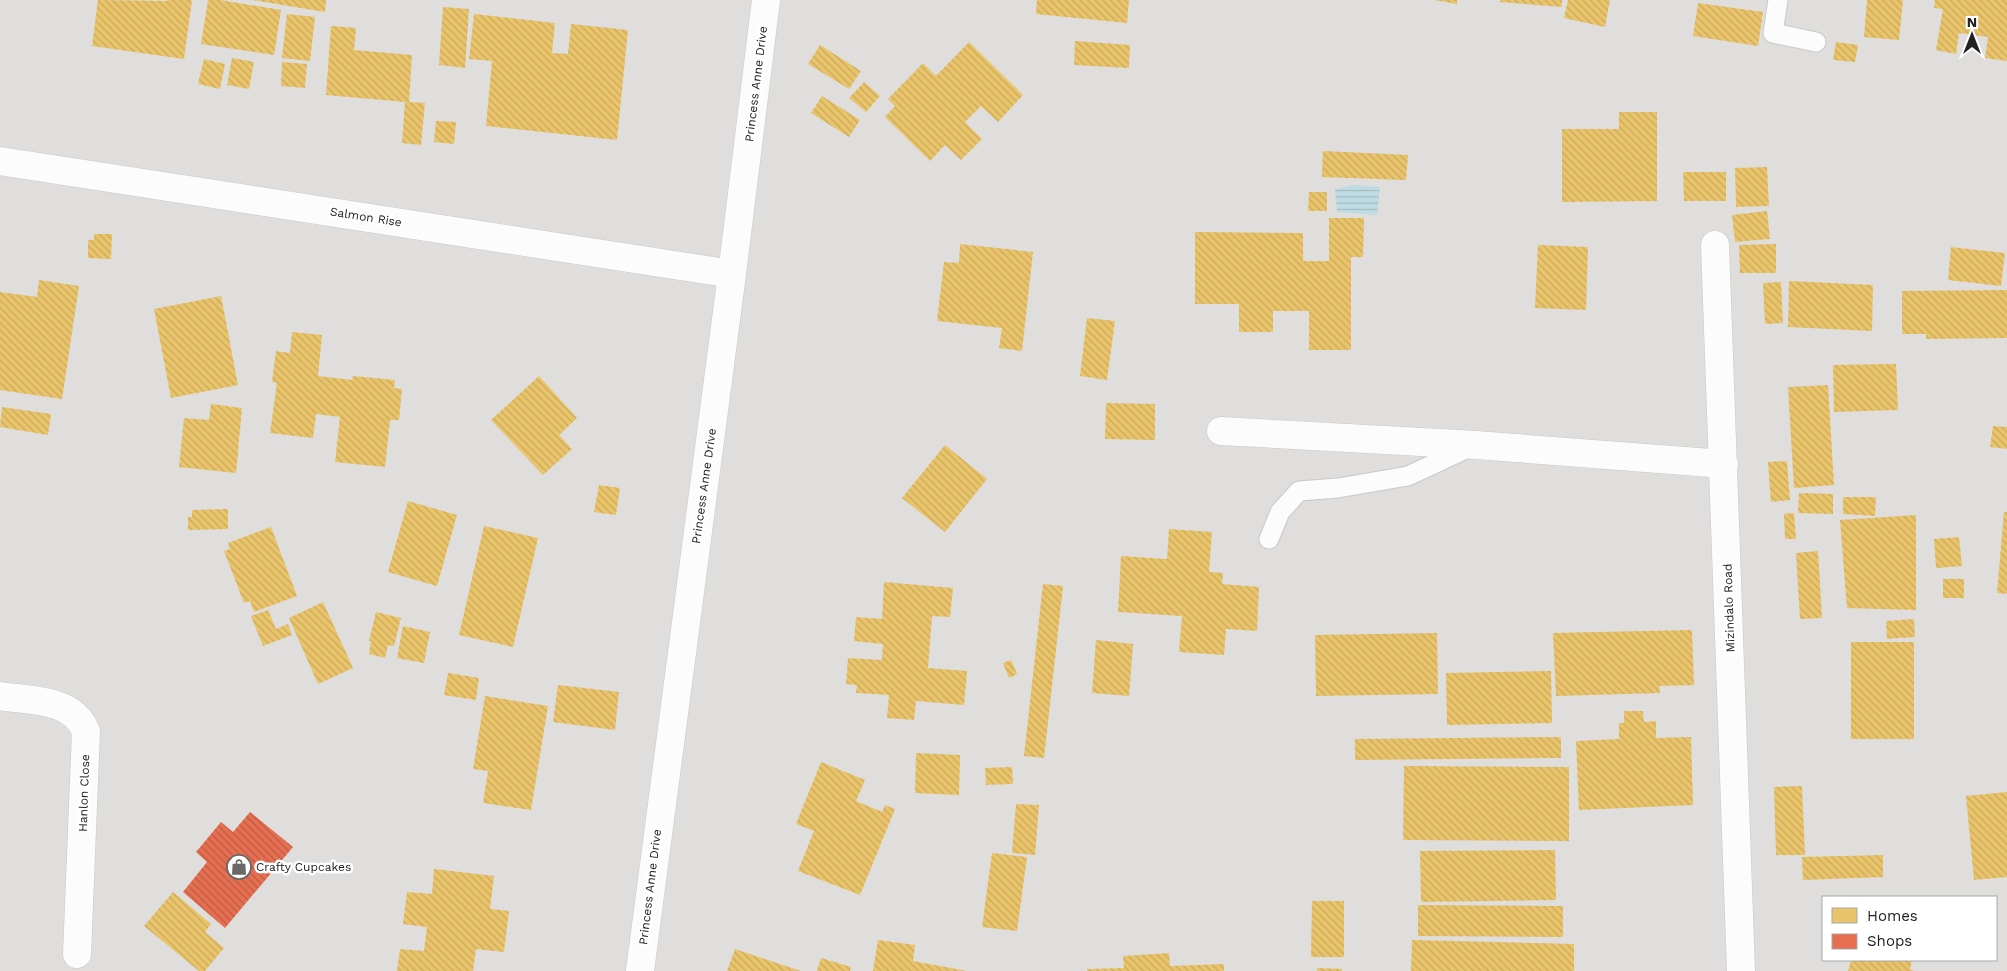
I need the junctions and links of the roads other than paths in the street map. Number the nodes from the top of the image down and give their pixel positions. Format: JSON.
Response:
{"nodes":[{"id":1,"x":766,"y":0,"type":"edge"},
{"id":2,"x":1778,"y":0,"type":"edge"},
{"id":3,"x":1816,"y":42,"type":"dead end"},
{"id":4,"x":0,"y":161,"type":"edge"},
{"id":5,"x":1715,"y":245,"type":"dead end"},
{"id":6,"x":732,"y":274,"type":"junction"},
{"id":7,"x":1221,"y":431,"type":"dead end"},
{"id":8,"x":1476,"y":444,"type":"junction"},
{"id":9,"x":1724,"y":464,"type":"junction"},
{"id":10,"x":1269,"y":539,"type":"dead end"},
{"id":11,"x":0,"y":696,"type":"edge"},
{"id":12,"x":77,"y":954,"type":"dead end"},
{"id":13,"x":640,"y":971,"type":"edge"},
{"id":14,"x":1741,"y":971,"type":"edge"}],
"edges":[{"from":1,"to":6,"type":"street","name":"Princess Anne Drive"},
{"from":2,"to":3,"type":"lane"},
{"from":4,"to":6,"type":"street","name":"Salmon Rise"},
{"from":5,"to":9,"type":"street","name":"Mizindalo Road"},
{"from":6,"to":13,"type":"street","name":"Princess Anne Drive"},
{"from":7,"to":8,"type":"street"},
{"from":8,"to":9,"type":"street"},
{"from":8,"to":10,"type":"lane"},
{"from":9,"to":14,"type":"street","name":"Mizindalo Road"},
{"from":11,"to":12,"type":"street","name":"Hanlon Close"}]}
